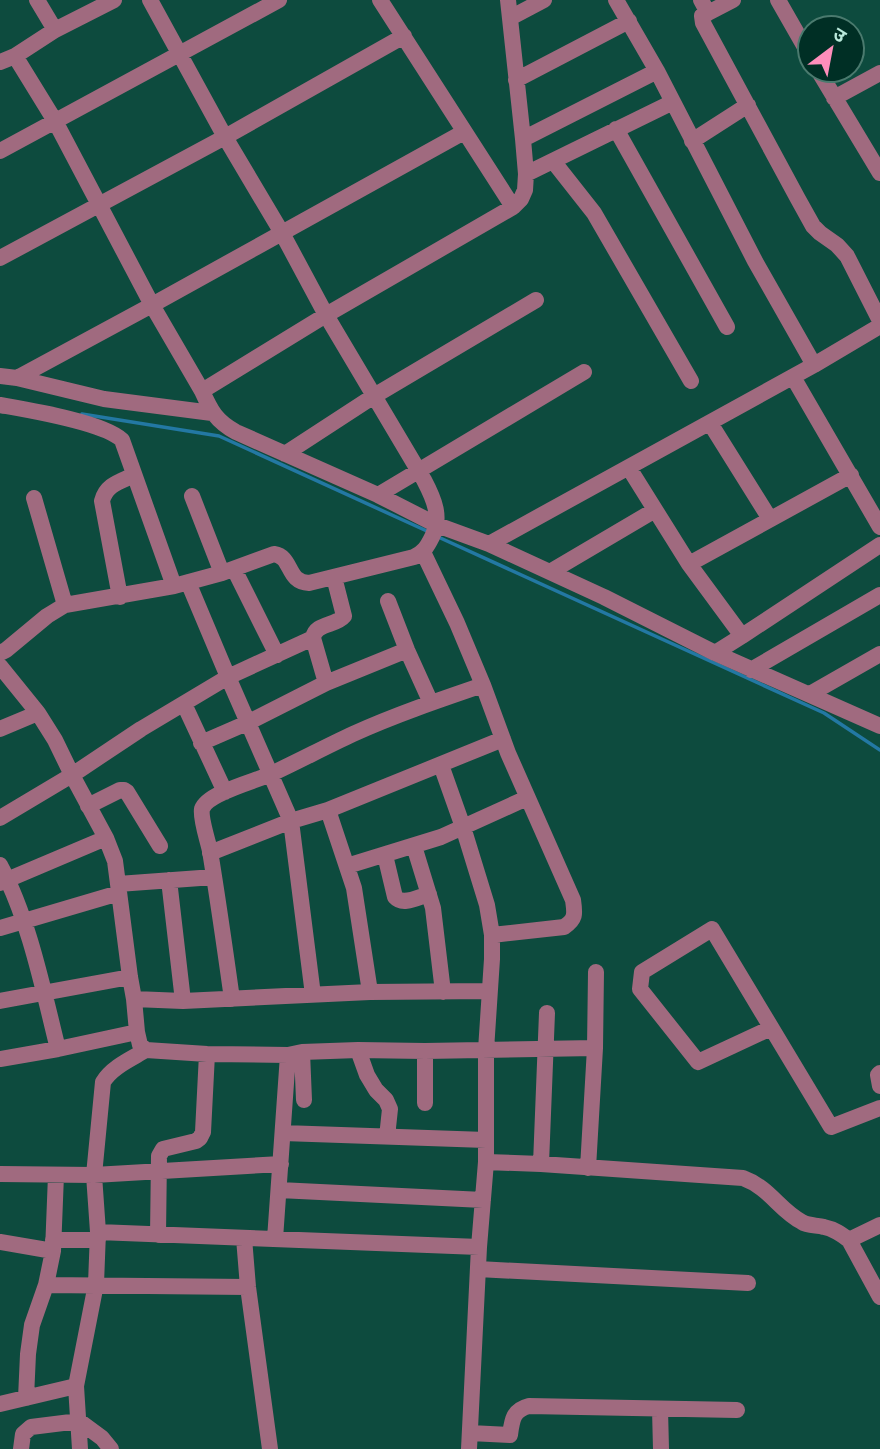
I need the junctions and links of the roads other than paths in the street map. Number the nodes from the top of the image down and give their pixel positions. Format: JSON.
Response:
{"nodes":[{"id":1,"x":37,"y":0,"type":"edge"},
{"id":2,"x":114,"y":0,"type":"edge"},
{"id":3,"x":150,"y":0,"type":"edge"},
{"id":4,"x":278,"y":0,"type":"edge"},
{"id":5,"x":380,"y":0,"type":"edge"},
{"id":6,"x":508,"y":0,"type":"edge"},
{"id":7,"x":544,"y":0,"type":"edge"},
{"id":8,"x":616,"y":0,"type":"edge"},
{"id":9,"x":733,"y":0,"type":"edge"},
{"id":10,"x":778,"y":0,"type":"edge"},
{"id":11,"x":705,"y":6,"type":"edge"},
{"id":12,"x":510,"y":18,"type":"junction"},
{"id":13,"x":629,"y":21,"type":"junction"},
{"id":14,"x":55,"y":30,"type":"junction"},
{"id":15,"x":796,"y":32,"type":"edge"},
{"id":16,"x":404,"y":36,"type":"junction"},
{"id":17,"x":181,"y":54,"type":"junction"},
{"id":18,"x":16,"y":55,"type":"junction"},
{"id":19,"x":0,"y":62,"type":"edge"},
{"id":20,"x":657,"y":71,"type":"junction"},
{"id":21,"x":880,"y":74,"type":"edge"},
{"id":22,"x":516,"y":80,"type":"junction"},
{"id":23,"x":826,"y":84,"type":"edge"},
{"id":24,"x":834,"y":99,"type":"junction"},
{"id":25,"x":673,"y":102,"type":"junction"},
{"id":26,"x":748,"y":105,"type":"junction"},
{"id":27,"x":55,"y":121,"type":"junction"},
{"id":28,"x":616,"y":129,"type":"junction"},
{"id":29,"x":464,"y":132,"type":"junction"},
{"id":30,"x":225,"y":137,"type":"junction"},
{"id":31,"x":523,"y":139,"type":"junction"},
{"id":32,"x":692,"y":141,"type":"junction"},
{"id":33,"x":0,"y":151,"type":"edge"},
{"id":34,"x":553,"y":161,"type":"junction"},
{"id":35,"x":880,"y":173,"type":"edge"},
{"id":36,"x":526,"y":174,"type":"junction"},
{"id":37,"x":98,"y":205,"type":"junction"},
{"id":38,"x":513,"y":207,"type":"junction"},
{"id":39,"x":282,"y":233,"type":"junction"},
{"id":40,"x":0,"y":258,"type":"edge"},
{"id":41,"x":536,"y":300,"type":"dead end"},
{"id":42,"x":152,"y":305,"type":"junction"},
{"id":43,"x":326,"y":315,"type":"junction"},
{"id":44,"x":880,"y":323,"type":"edge"},
{"id":45,"x":727,"y":327,"type":"dead end"},
{"id":46,"x":814,"y":365,"type":"junction"},
{"id":47,"x":584,"y":372,"type":"dead end"},
{"id":48,"x":5,"y":376,"type":"edge"},
{"id":49,"x":793,"y":377,"type":"junction"},
{"id":50,"x":691,"y":382,"type":"dead end"},
{"id":51,"x":202,"y":391,"type":"junction"},
{"id":52,"x":374,"y":396,"type":"junction"},
{"id":53,"x":0,"y":405,"type":"edge"},
{"id":54,"x":212,"y":413,"type":"junction"},
{"id":55,"x":710,"y":423,"type":"junction"},
{"id":56,"x":285,"y":454,"type":"junction"},
{"id":57,"x":629,"y":468,"type":"junction"},
{"id":58,"x":419,"y":470,"type":"junction"},
{"id":59,"x":134,"y":475,"type":"junction"},
{"id":60,"x":851,"y":475,"type":"junction"},
{"id":61,"x":377,"y":495,"type":"junction"},
{"id":62,"x":192,"y":496,"type":"dead end"},
{"id":63,"x":34,"y":498,"type":"dead end"},
{"id":64,"x":655,"y":510,"type":"junction"},
{"id":65,"x":770,"y":519,"type":"junction"},
{"id":66,"x":880,"y":527,"type":"edge"},
{"id":67,"x":436,"y":529,"type":"junction"},
{"id":68,"x":489,"y":544,"type":"junction"},
{"id":69,"x":880,"y":545,"type":"edge"},
{"id":70,"x":425,"y":550,"type":"junction"},
{"id":71,"x":689,"y":564,"type":"junction"},
{"id":72,"x":228,"y":571,"type":"junction"},
{"id":73,"x":550,"y":572,"type":"junction"},
{"id":74,"x":334,"y":577,"type":"junction"},
{"id":75,"x":181,"y":584,"type":"junction"},
{"id":76,"x":880,"y":595,"type":"edge"},
{"id":77,"x":120,"y":597,"type":"junction"},
{"id":78,"x":387,"y":601,"type":"dead end"},
{"id":79,"x":65,"y":605,"type":"junction"},
{"id":80,"x":742,"y":636,"type":"junction"},
{"id":81,"x":313,"y":638,"type":"junction"},
{"id":82,"x":407,"y":650,"type":"junction"},
{"id":83,"x":0,"y":653,"type":"edge"},
{"id":84,"x":715,"y":653,"type":"junction"},
{"id":85,"x":880,"y":653,"type":"edge"},
{"id":86,"x":276,"y":655,"type":"junction"},
{"id":87,"x":0,"y":666,"type":"edge"},
{"id":88,"x":751,"y":670,"type":"junction"},
{"id":89,"x":228,"y":677,"type":"junction"},
{"id":90,"x":326,"y":683,"type":"junction"},
{"id":91,"x":483,"y":685,"type":"junction"},
{"id":92,"x":810,"y":694,"type":"junction"},
{"id":93,"x":431,"y":703,"type":"junction"},
{"id":94,"x":184,"y":704,"type":"junction"},
{"id":95,"x":38,"y":713,"type":"junction"},
{"id":96,"x":247,"y":723,"type":"junction"},
{"id":97,"x":880,"y":726,"type":"edge"},
{"id":98,"x":0,"y":729,"type":"edge"},
{"id":99,"x":503,"y":739,"type":"junction"},
{"id":100,"x":201,"y":743,"type":"junction"},
{"id":101,"x":441,"y":765,"type":"junction"},
{"id":102,"x":271,"y":774,"type":"junction"},
{"id":103,"x":72,"y":775,"type":"junction"},
{"id":104,"x":225,"y":792,"type":"junction"},
{"id":105,"x":527,"y":798,"type":"junction"},
{"id":106,"x":89,"y":806,"type":"junction"},
{"id":107,"x":328,"y":810,"type":"junction"},
{"id":108,"x":0,"y":818,"type":"edge"},
{"id":109,"x":291,"y":821,"type":"junction"},
{"id":110,"x":463,"y":827,"type":"junction"},
{"id":111,"x":106,"y":838,"type":"junction"},
{"id":112,"x":160,"y":846,"type":"dead end"},
{"id":113,"x":414,"y":846,"type":"junction"},
{"id":114,"x":210,"y":853,"type":"junction"},
{"id":115,"x":385,"y":855,"type":"junction"},
{"id":116,"x":347,"y":866,"type":"junction"},
{"id":117,"x":3,"y":876,"type":"edge"},
{"id":118,"x":214,"y":877,"type":"junction"},
{"id":119,"x":169,"y":880,"type":"junction"},
{"id":120,"x":119,"y":889,"type":"junction"},
{"id":121,"x":429,"y":894,"type":"junction"},
{"id":122,"x":23,"y":921,"type":"junction"},
{"id":123,"x":0,"y":928,"type":"edge"},
{"id":124,"x":492,"y":935,"type":"junction"},
{"id":125,"x":596,"y":972,"type":"dead end"},
{"id":126,"x":130,"y":976,"type":"junction"},
{"id":127,"x":489,"y":991,"type":"junction"},
{"id":128,"x":44,"y":992,"type":"junction"},
{"id":129,"x":370,"y":992,"type":"junction"},
{"id":130,"x":443,"y":992,"type":"junction"},
{"id":131,"x":313,"y":995,"type":"junction"},
{"id":132,"x":134,"y":999,"type":"junction"},
{"id":133,"x":232,"y":999,"type":"junction"},
{"id":134,"x":0,"y":1001,"type":"edge"},
{"id":135,"x":183,"y":1001,"type":"junction"},
{"id":136,"x":547,"y":1013,"type":"dead end"},
{"id":137,"x":771,"y":1028,"type":"junction"},
{"id":138,"x":136,"y":1032,"type":"junction"},
{"id":139,"x":545,"y":1048,"type":"junction"},
{"id":140,"x":595,"y":1048,"type":"junction"},
{"id":141,"x":58,"y":1049,"type":"junction"},
{"id":142,"x":146,"y":1050,"type":"junction"},
{"id":143,"x":358,"y":1050,"type":"junction"},
{"id":144,"x":486,"y":1050,"type":"junction"},
{"id":145,"x":425,"y":1051,"type":"junction"},
{"id":146,"x":207,"y":1054,"type":"junction"},
{"id":147,"x":295,"y":1054,"type":"junction"},
{"id":148,"x":0,"y":1059,"type":"edge"},
{"id":149,"x":880,"y":1073,"type":"edge"},
{"id":150,"x":880,"y":1086,"type":"edge"},
{"id":151,"x":304,"y":1100,"type":"dead end"},
{"id":152,"x":425,"y":1103,"type":"dead end"},
{"id":153,"x":880,"y":1108,"type":"edge"},
{"id":154,"x":283,"y":1133,"type":"junction"},
{"id":155,"x":387,"y":1137,"type":"junction"},
{"id":156,"x":486,"y":1140,"type":"junction"},
{"id":157,"x":485,"y":1163,"type":"junction"},
{"id":158,"x":281,"y":1164,"type":"junction"},
{"id":159,"x":541,"y":1164,"type":"junction"},
{"id":160,"x":588,"y":1168,"type":"junction"},
{"id":161,"x":158,"y":1171,"type":"junction"},
{"id":162,"x":0,"y":1174,"type":"edge"},
{"id":163,"x":56,"y":1175,"type":"junction"},
{"id":164,"x":94,"y":1175,"type":"junction"},
{"id":165,"x":279,"y":1190,"type":"junction"},
{"id":166,"x":483,"y":1200,"type":"junction"},
{"id":167,"x":880,"y":1225,"type":"edge"},
{"id":168,"x":158,"y":1235,"type":"junction"},
{"id":169,"x":98,"y":1236,"type":"junction"},
{"id":170,"x":244,"y":1238,"type":"junction"},
{"id":171,"x":275,"y":1240,"type":"junction"},
{"id":172,"x":849,"y":1240,"type":"junction"},
{"id":173,"x":0,"y":1242,"type":"edge"},
{"id":174,"x":53,"y":1245,"type":"junction"},
{"id":175,"x":479,"y":1247,"type":"junction"},
{"id":176,"x":478,"y":1269,"type":"junction"},
{"id":177,"x":748,"y":1283,"type":"dead end"},
{"id":178,"x":46,"y":1284,"type":"junction"},
{"id":179,"x":96,"y":1284,"type":"junction"},
{"id":180,"x":248,"y":1287,"type":"junction"},
{"id":181,"x":880,"y":1297,"type":"edge"},
{"id":182,"x":76,"y":1386,"type":"junction"},
{"id":183,"x":26,"y":1398,"type":"junction"},
{"id":184,"x":0,"y":1404,"type":"edge"},
{"id":185,"x":660,"y":1409,"type":"junction"},
{"id":186,"x":737,"y":1410,"type":"dead end"},
{"id":187,"x":79,"y":1421,"type":"junction"},
{"id":188,"x":470,"y":1441,"type":"edge"},
{"id":189,"x":510,"y":1442,"type":"edge"},
{"id":190,"x":21,"y":1449,"type":"edge"},
{"id":191,"x":80,"y":1449,"type":"edge"},
{"id":192,"x":111,"y":1449,"type":"edge"},
{"id":193,"x":270,"y":1449,"type":"edge"},
{"id":194,"x":661,"y":1449,"type":"edge"}],
"edges":[{"from":1,"to":14,"type":"street"},
{"from":2,"to":14,"type":"street"},
{"from":3,"to":17,"type":"street"},
{"from":4,"to":17,"type":"street"},
{"from":5,"to":16,"type":"street"},
{"from":6,"to":12,"type":"street"},
{"from":7,"to":12,"type":"street"},
{"from":8,"to":13,"type":"street"},
{"from":9,"to":11,"type":"street"},
{"from":10,"to":15,"type":"street"},
{"from":11,"to":26,"type":"street"},
{"from":12,"to":22,"type":"street"},
{"from":13,"to":20,"type":"street"},
{"from":13,"to":22,"type":"street"},
{"from":14,"to":18,"type":"street"},
{"from":16,"to":29,"type":"street"},
{"from":16,"to":30,"type":"street"},
{"from":17,"to":27,"type":"street"},
{"from":17,"to":30,"type":"street"},
{"from":18,"to":19,"type":"street"},
{"from":18,"to":27,"type":"street"},
{"from":20,"to":25,"type":"street"},
{"from":20,"to":31,"type":"street"},
{"from":21,"to":24,"type":"street"},
{"from":22,"to":31,"type":"street"},
{"from":23,"to":24,"type":"street"},
{"from":24,"to":35,"type":"street"},
{"from":25,"to":28,"type":"street"},
{"from":25,"to":32,"type":"street"},
{"from":26,"to":32,"type":"street"},
{"from":26,"to":44,"type":"street"},
{"from":27,"to":33,"type":"street"},
{"from":27,"to":37,"type":"street"},
{"from":28,"to":34,"type":"street"},
{"from":28,"to":45,"type":"street"},
{"from":29,"to":38,"type":"street"},
{"from":29,"to":39,"type":"street"},
{"from":30,"to":37,"type":"street"},
{"from":30,"to":39,"type":"street"},
{"from":31,"to":36,"type":"street"},
{"from":32,"to":46,"type":"street"},
{"from":34,"to":36,"type":"street"},
{"from":34,"to":50,"type":"street"},
{"from":36,"to":38,"type":"street"},
{"from":37,"to":40,"type":"street"},
{"from":37,"to":42,"type":"street"},
{"from":38,"to":43,"type":"street"},
{"from":39,"to":42,"type":"street"},
{"from":39,"to":43,"type":"street"},
{"from":41,"to":52,"type":"street"},
{"from":42,"to":48,"type":"street"},
{"from":42,"to":51,"type":"street"},
{"from":43,"to":51,"type":"street"},
{"from":43,"to":52,"type":"street"},
{"from":44,"to":46,"type":"street"},
{"from":46,"to":49,"type":"street"},
{"from":47,"to":58,"type":"street"},
{"from":48,"to":54,"type":"street"},
{"from":49,"to":55,"type":"street"},
{"from":49,"to":60,"type":"street"},
{"from":51,"to":54,"type":"street"},
{"from":52,"to":56,"type":"street"},
{"from":52,"to":58,"type":"street"},
{"from":53,"to":59,"type":"street"},
{"from":54,"to":56,"type":"street"},
{"from":55,"to":57,"type":"street"},
{"from":55,"to":65,"type":"street"},
{"from":56,"to":61,"type":"street"},
{"from":57,"to":64,"type":"street"},
{"from":57,"to":68,"type":"street"},
{"from":58,"to":61,"type":"street"},
{"from":58,"to":67,"type":"street"},
{"from":59,"to":75,"type":"street"},
{"from":59,"to":77,"type":"street"},
{"from":60,"to":65,"type":"street"},
{"from":60,"to":66,"type":"street"},
{"from":61,"to":67,"type":"street"},
{"from":62,"to":72,"type":"street"},
{"from":63,"to":79,"type":"street"},
{"from":64,"to":71,"type":"street"},
{"from":64,"to":73,"type":"street"},
{"from":65,"to":71,"type":"street"},
{"from":67,"to":68,"type":"street"},
{"from":67,"to":70,"type":"street"},
{"from":68,"to":73,"type":"street"},
{"from":69,"to":80,"type":"street"},
{"from":70,"to":74,"type":"street"},
{"from":70,"to":91,"type":"street"},
{"from":71,"to":80,"type":"street"},
{"from":72,"to":74,"type":"street"},
{"from":72,"to":75,"type":"street"},
{"from":72,"to":86,"type":"street"},
{"from":73,"to":84,"type":"street"},
{"from":74,"to":81,"type":"street"},
{"from":75,"to":77,"type":"street"},
{"from":75,"to":89,"type":"street"},
{"from":76,"to":88,"type":"street"},
{"from":77,"to":79,"type":"street"},
{"from":78,"to":82,"type":"street"},
{"from":79,"to":83,"type":"street"},
{"from":80,"to":84,"type":"street"},
{"from":81,"to":86,"type":"street"},
{"from":81,"to":90,"type":"street"},
{"from":82,"to":90,"type":"street"},
{"from":82,"to":93,"type":"street"},
{"from":84,"to":88,"type":"street"},
{"from":85,"to":92,"type":"street"},
{"from":86,"to":89,"type":"street"},
{"from":87,"to":95,"type":"street"},
{"from":88,"to":92,"type":"street"},
{"from":89,"to":94,"type":"street"},
{"from":89,"to":96,"type":"street"},
{"from":90,"to":96,"type":"street"},
{"from":91,"to":93,"type":"street"},
{"from":91,"to":99,"type":"street"},
{"from":92,"to":97,"type":"street"},
{"from":93,"to":102,"type":"street"},
{"from":94,"to":100,"type":"street"},
{"from":94,"to":103,"type":"street"},
{"from":95,"to":98,"type":"street"},
{"from":95,"to":103,"type":"street"},
{"from":96,"to":100,"type":"street"},
{"from":96,"to":102,"type":"street"},
{"from":99,"to":101,"type":"street"},
{"from":99,"to":105,"type":"street"},
{"from":100,"to":104,"type":"street"},
{"from":101,"to":107,"type":"street"},
{"from":101,"to":110,"type":"street"},
{"from":102,"to":104,"type":"street"},
{"from":102,"to":109,"type":"street"},
{"from":103,"to":106,"type":"street"},
{"from":103,"to":108,"type":"street"},
{"from":104,"to":114,"type":"street"},
{"from":105,"to":110,"type":"street"},
{"from":105,"to":124,"type":"street"},
{"from":106,"to":111,"type":"street"},
{"from":106,"to":112,"type":"street"},
{"from":107,"to":109,"type":"street"},
{"from":107,"to":116,"type":"street"},
{"from":109,"to":114,"type":"street"},
{"from":109,"to":131,"type":"street"},
{"from":110,"to":113,"type":"street"},
{"from":110,"to":124,"type":"street"},
{"from":111,"to":117,"type":"street"},
{"from":111,"to":120,"type":"street"},
{"from":113,"to":115,"type":"street"},
{"from":113,"to":121,"type":"street"},
{"from":114,"to":118,"type":"street"},
{"from":115,"to":116,"type":"street"},
{"from":115,"to":121,"type":"street"},
{"from":116,"to":129,"type":"street"},
{"from":117,"to":122,"type":"street"},
{"from":118,"to":119,"type":"street"},
{"from":118,"to":133,"type":"street"},
{"from":119,"to":120,"type":"street"},
{"from":119,"to":135,"type":"street"},
{"from":120,"to":122,"type":"street"},
{"from":120,"to":126,"type":"street"},
{"from":121,"to":130,"type":"street"},
{"from":122,"to":123,"type":"street"},
{"from":122,"to":128,"type":"street"},
{"from":124,"to":127,"type":"street"},
{"from":125,"to":140,"type":"street"},
{"from":126,"to":128,"type":"street"},
{"from":126,"to":132,"type":"street"},
{"from":127,"to":130,"type":"street"},
{"from":127,"to":144,"type":"street"},
{"from":128,"to":134,"type":"street"},
{"from":128,"to":141,"type":"street"},
{"from":129,"to":130,"type":"street"},
{"from":129,"to":131,"type":"street"},
{"from":131,"to":133,"type":"street"},
{"from":132,"to":135,"type":"street"},
{"from":132,"to":138,"type":"street"},
{"from":133,"to":135,"type":"street"},
{"from":136,"to":139,"type":"street"},
{"from":137,"to":137,"type":"street"},
{"from":137,"to":153,"type":"street"},
{"from":138,"to":141,"type":"street"},
{"from":138,"to":142,"type":"street"},
{"from":139,"to":140,"type":"street"},
{"from":139,"to":144,"type":"street"},
{"from":139,"to":159,"type":"street"},
{"from":140,"to":160,"type":"street"},
{"from":141,"to":148,"type":"street"},
{"from":142,"to":146,"type":"street"},
{"from":142,"to":164,"type":"street"},
{"from":143,"to":145,"type":"street"},
{"from":143,"to":147,"type":"street"},
{"from":143,"to":155,"type":"street"},
{"from":144,"to":145,"type":"street"},
{"from":144,"to":156,"type":"street"},
{"from":145,"to":152,"type":"street"},
{"from":146,"to":147,"type":"street"},
{"from":146,"to":161,"type":"street"},
{"from":147,"to":151,"type":"street"},
{"from":147,"to":154,"type":"street"},
{"from":149,"to":150,"type":"street"},
{"from":154,"to":155,"type":"street"},
{"from":154,"to":158,"type":"street"},
{"from":155,"to":156,"type":"street"},
{"from":156,"to":157,"type":"street"},
{"from":157,"to":159,"type":"street"},
{"from":157,"to":166,"type":"street"},
{"from":158,"to":161,"type":"street"},
{"from":158,"to":165,"type":"street"},
{"from":159,"to":160,"type":"street"},
{"from":160,"to":172,"type":"street"},
{"from":161,"to":164,"type":"street"},
{"from":161,"to":168,"type":"street"},
{"from":162,"to":163,"type":"street"},
{"from":163,"to":164,"type":"street"},
{"from":163,"to":174,"type":"street"},
{"from":164,"to":169,"type":"street"},
{"from":165,"to":166,"type":"street"},
{"from":165,"to":171,"type":"street"},
{"from":166,"to":175,"type":"street"},
{"from":167,"to":172,"type":"street"},
{"from":168,"to":169,"type":"street"},
{"from":168,"to":170,"type":"street"},
{"from":169,"to":174,"type":"street"},
{"from":169,"to":179,"type":"street"},
{"from":170,"to":171,"type":"street"},
{"from":170,"to":180,"type":"street"},
{"from":171,"to":175,"type":"street"},
{"from":172,"to":181,"type":"street"},
{"from":173,"to":174,"type":"street"},
{"from":174,"to":178,"type":"street"},
{"from":175,"to":176,"type":"street"},
{"from":176,"to":177,"type":"street"},
{"from":176,"to":188,"type":"street"},
{"from":178,"to":179,"type":"street"},
{"from":178,"to":183,"type":"street"},
{"from":179,"to":180,"type":"street"},
{"from":179,"to":182,"type":"street"},
{"from":180,"to":193,"type":"street"},
{"from":182,"to":183,"type":"street"},
{"from":182,"to":187,"type":"street"},
{"from":183,"to":184,"type":"street"},
{"from":185,"to":186,"type":"street"},
{"from":185,"to":189,"type":"street"},
{"from":185,"to":194,"type":"street"},
{"from":187,"to":190,"type":"street"},
{"from":187,"to":191,"type":"street"},
{"from":187,"to":192,"type":"street"},
{"from":188,"to":189,"type":"street"}]}
